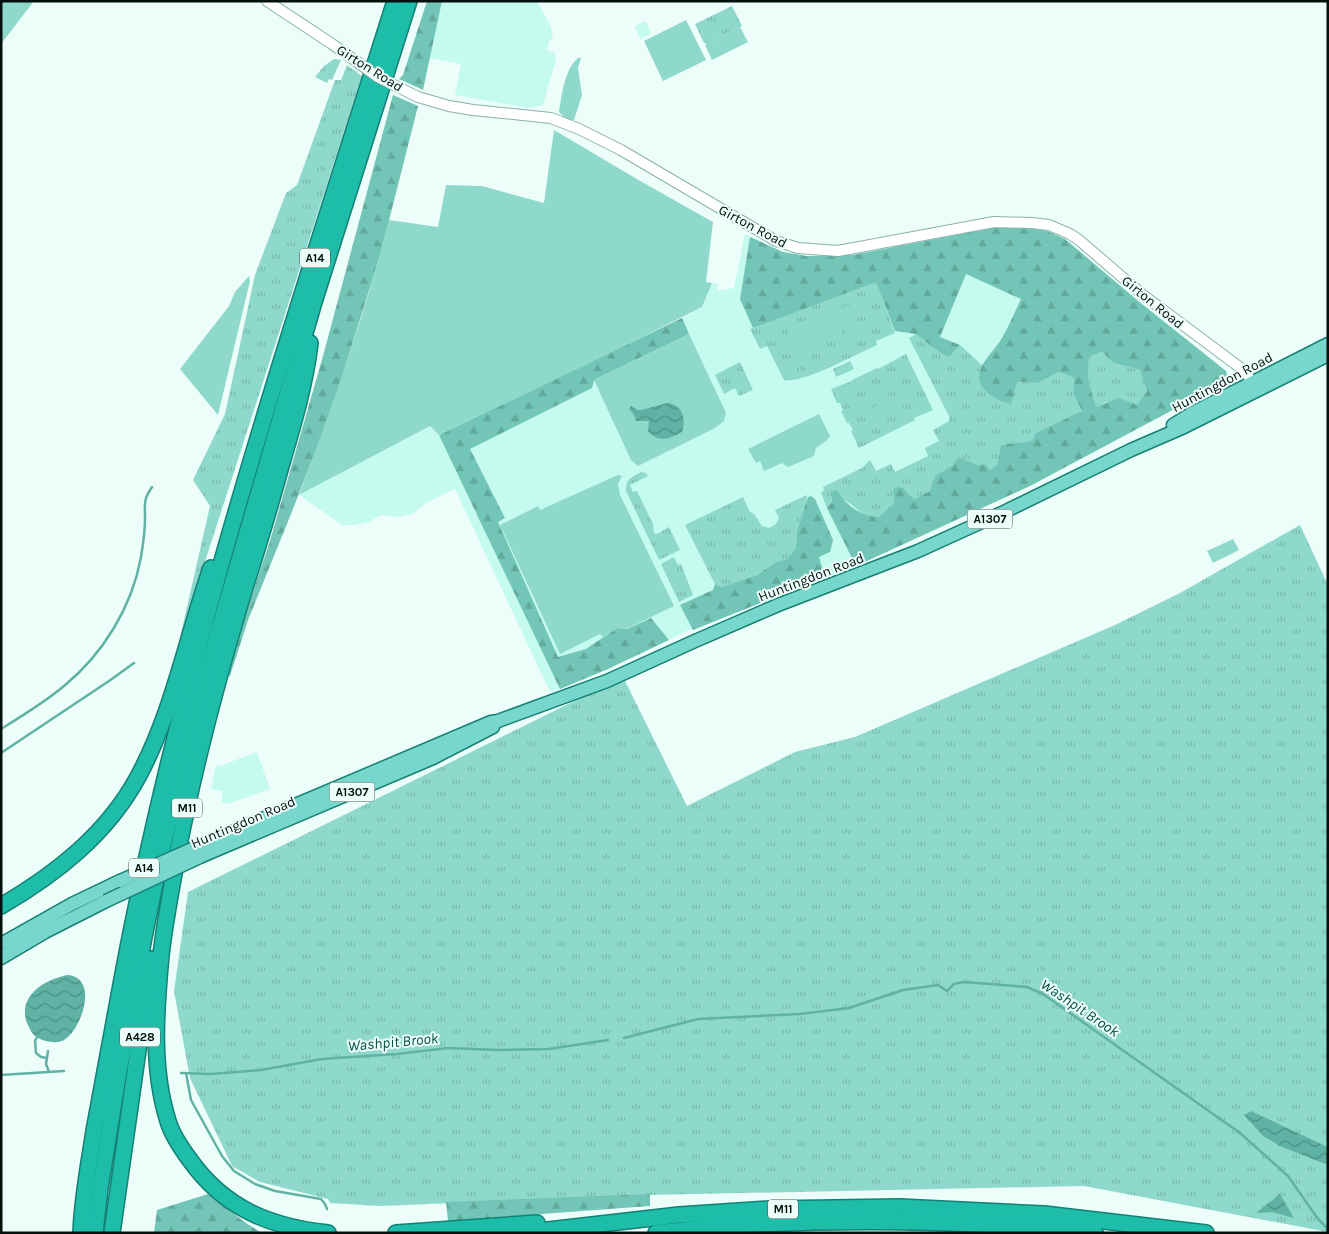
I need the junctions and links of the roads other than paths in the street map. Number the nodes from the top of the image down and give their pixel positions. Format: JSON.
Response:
{"nodes":[{"id":1,"x":267,"y":1,"type":"edge"},
{"id":2,"x":395,"y":1,"type":"edge"},
{"id":3,"x":409,"y":1,"type":"edge"},
{"id":4,"x":314,"y":302,"type":"junction"},
{"id":5,"x":1328,"y":344,"type":"edge"},
{"id":6,"x":1328,"y":355,"type":"edge"},
{"id":7,"x":1254,"y":387,"type":"junction"},
{"id":8,"x":235,"y":514,"type":"junction"},
{"id":9,"x":164,"y":842,"type":"junction"},
{"id":10,"x":201,"y":851,"type":"junction"},
{"id":11,"x":1,"y":906,"type":"edge"},
{"id":12,"x":1,"y":944,"type":"edge"},
{"id":13,"x":1,"y":958,"type":"edge"},
{"id":14,"x":100,"y":1188,"type":"junction"},
{"id":15,"x":569,"y":1227,"type":"junction"},
{"id":16,"x":84,"y":1231,"type":"edge"},
{"id":17,"x":101,"y":1233,"type":"edge"},
{"id":18,"x":112,"y":1233,"type":"edge"},
{"id":19,"x":328,"y":1233,"type":"edge"},
{"id":20,"x":396,"y":1233,"type":"edge"},
{"id":21,"x":522,"y":1233,"type":"edge"},
{"id":22,"x":656,"y":1233,"type":"edge"},
{"id":23,"x":1095,"y":1233,"type":"edge"},
{"id":24,"x":1206,"y":1233,"type":"edge"}],
"edges":[{"from":1,"to":7,"type":"street","name":"Girton Road","bridge":true},
{"from":2,"to":8,"type":"highway","number":"A14"},
{"from":3,"to":4,"type":"highway","number":"A14"},
{"from":4,"to":9,"type":"highway","number":"A14"},
{"from":4,"to":19,"type":"highway","number":"M11"},
{"from":5,"to":7,"type":"main road","name":"Huntingdon Road","number":"A1307"},
{"from":6,"to":7,"type":"main road","name":"Huntingdon Road","number":"A1307"},
{"from":7,"to":10,"type":"main road","name":"Huntingdon Road","number":"A1307"},
{"from":8,"to":11,"type":"highway","number":"A14"},
{"from":8,"to":16,"type":"highway","number":"A14"},
{"from":9,"to":14,"type":"highway","number":"A14"},
{"from":9,"to":18,"type":"highway","number":"A428"},
{"from":10,"to":12,"type":"main road","name":"Huntingdon Road","number":"A1307","bridge":true},
{"from":10,"to":13,"type":"main road","name":"Huntingdon Road","number":"A1307","bridge":true},
{"from":14,"to":16,"type":"highway","number":"A14"},
{"from":14,"to":17,"type":"highway"},
{"from":15,"to":20,"type":"highway","number":"M11"},
{"from":15,"to":21,"type":"highway","number":"M11"},
{"from":15,"to":24,"type":"highway","number":"M11"},
{"from":22,"to":23,"type":"highway","number":"M11"}]}
